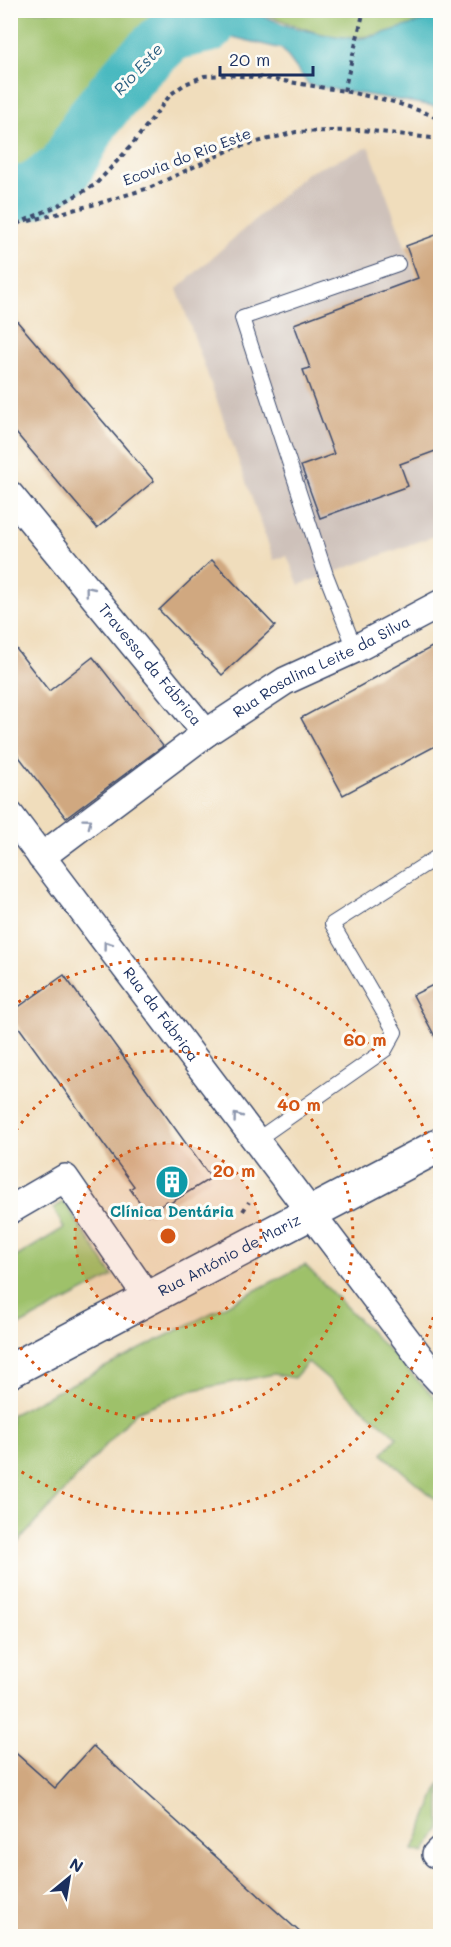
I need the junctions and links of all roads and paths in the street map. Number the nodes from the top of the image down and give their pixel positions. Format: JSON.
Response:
{"nodes":[{"id":1,"x":364,"y":10,"type":"edge"},
{"id":2,"x":344,"y":91,"type":"junction"},
{"id":3,"x":441,"y":120,"type":"edge"},
{"id":4,"x":441,"y":139,"type":"edge"},
{"id":5,"x":10,"y":224,"type":"edge"},
{"id":6,"x":17,"y":224,"type":"junction"},
{"id":7,"x":398,"y":264,"type":"dead end"},
{"id":8,"x":10,"y":495,"type":"edge"},
{"id":9,"x":441,"y":604,"type":"edge"},
{"id":10,"x":355,"y":649,"type":"junction"},
{"id":11,"x":206,"y":733,"type":"junction"},
{"id":12,"x":10,"y":815,"type":"edge"},
{"id":13,"x":441,"y":855,"type":"edge"},
{"id":14,"x":41,"y":857,"type":"junction"},
{"id":15,"x":255,"y":1142,"type":"junction"},
{"id":16,"x":441,"y":1145,"type":"edge"},
{"id":17,"x":10,"y":1210,"type":"edge"},
{"id":18,"x":311,"y":1214,"type":"junction"},
{"id":19,"x":148,"y":1298,"type":"junction"},
{"id":20,"x":10,"y":1371,"type":"edge"},
{"id":21,"x":441,"y":1381,"type":"edge"}],
"edges":[{"from":1,"to":2,"type":"path"},
{"from":2,"to":3,"type":"path","name":"Ecovia do Rio Este"},
{"from":2,"to":6,"type":"path","name":"Ecovia do Rio Este"},
{"from":4,"to":6,"type":"path","name":"Ecovia do Rio Este"},
{"from":5,"to":6,"type":"path","name":"Ecovia do Rio Este"},
{"from":7,"to":10,"type":"lane"},
{"from":11,"to":8,"type":"street","name":"Travessa da Fábrica","one_way":true},
{"from":9,"to":10,"type":"street","name":"Rua Rosalina Leite da Silva"},
{"from":10,"to":11,"type":"street","name":"Rua Rosalina Leite da Silva"},
{"from":14,"to":11,"type":"street","name":"Travessa da Fábrica","one_way":true},
{"from":12,"to":14,"type":"street","name":"Rua da Fábrica"},
{"from":13,"to":15,"type":"lane"},
{"from":15,"to":14,"type":"street","name":"Rua da Fábrica","one_way":true},
{"from":15,"to":18,"type":"street","name":"Rua da Fábrica"},
{"from":16,"to":18,"type":"street","name":"Rua António de Mariz"},
{"from":17,"to":19,"type":"street","name":"Rua António de Mariz"},
{"from":18,"to":19,"type":"street","name":"Rua António de Mariz"},
{"from":18,"to":21,"type":"street","name":"Rua da Fábrica"},
{"from":19,"to":20,"type":"street","name":"Rua António de Mariz"}]}
